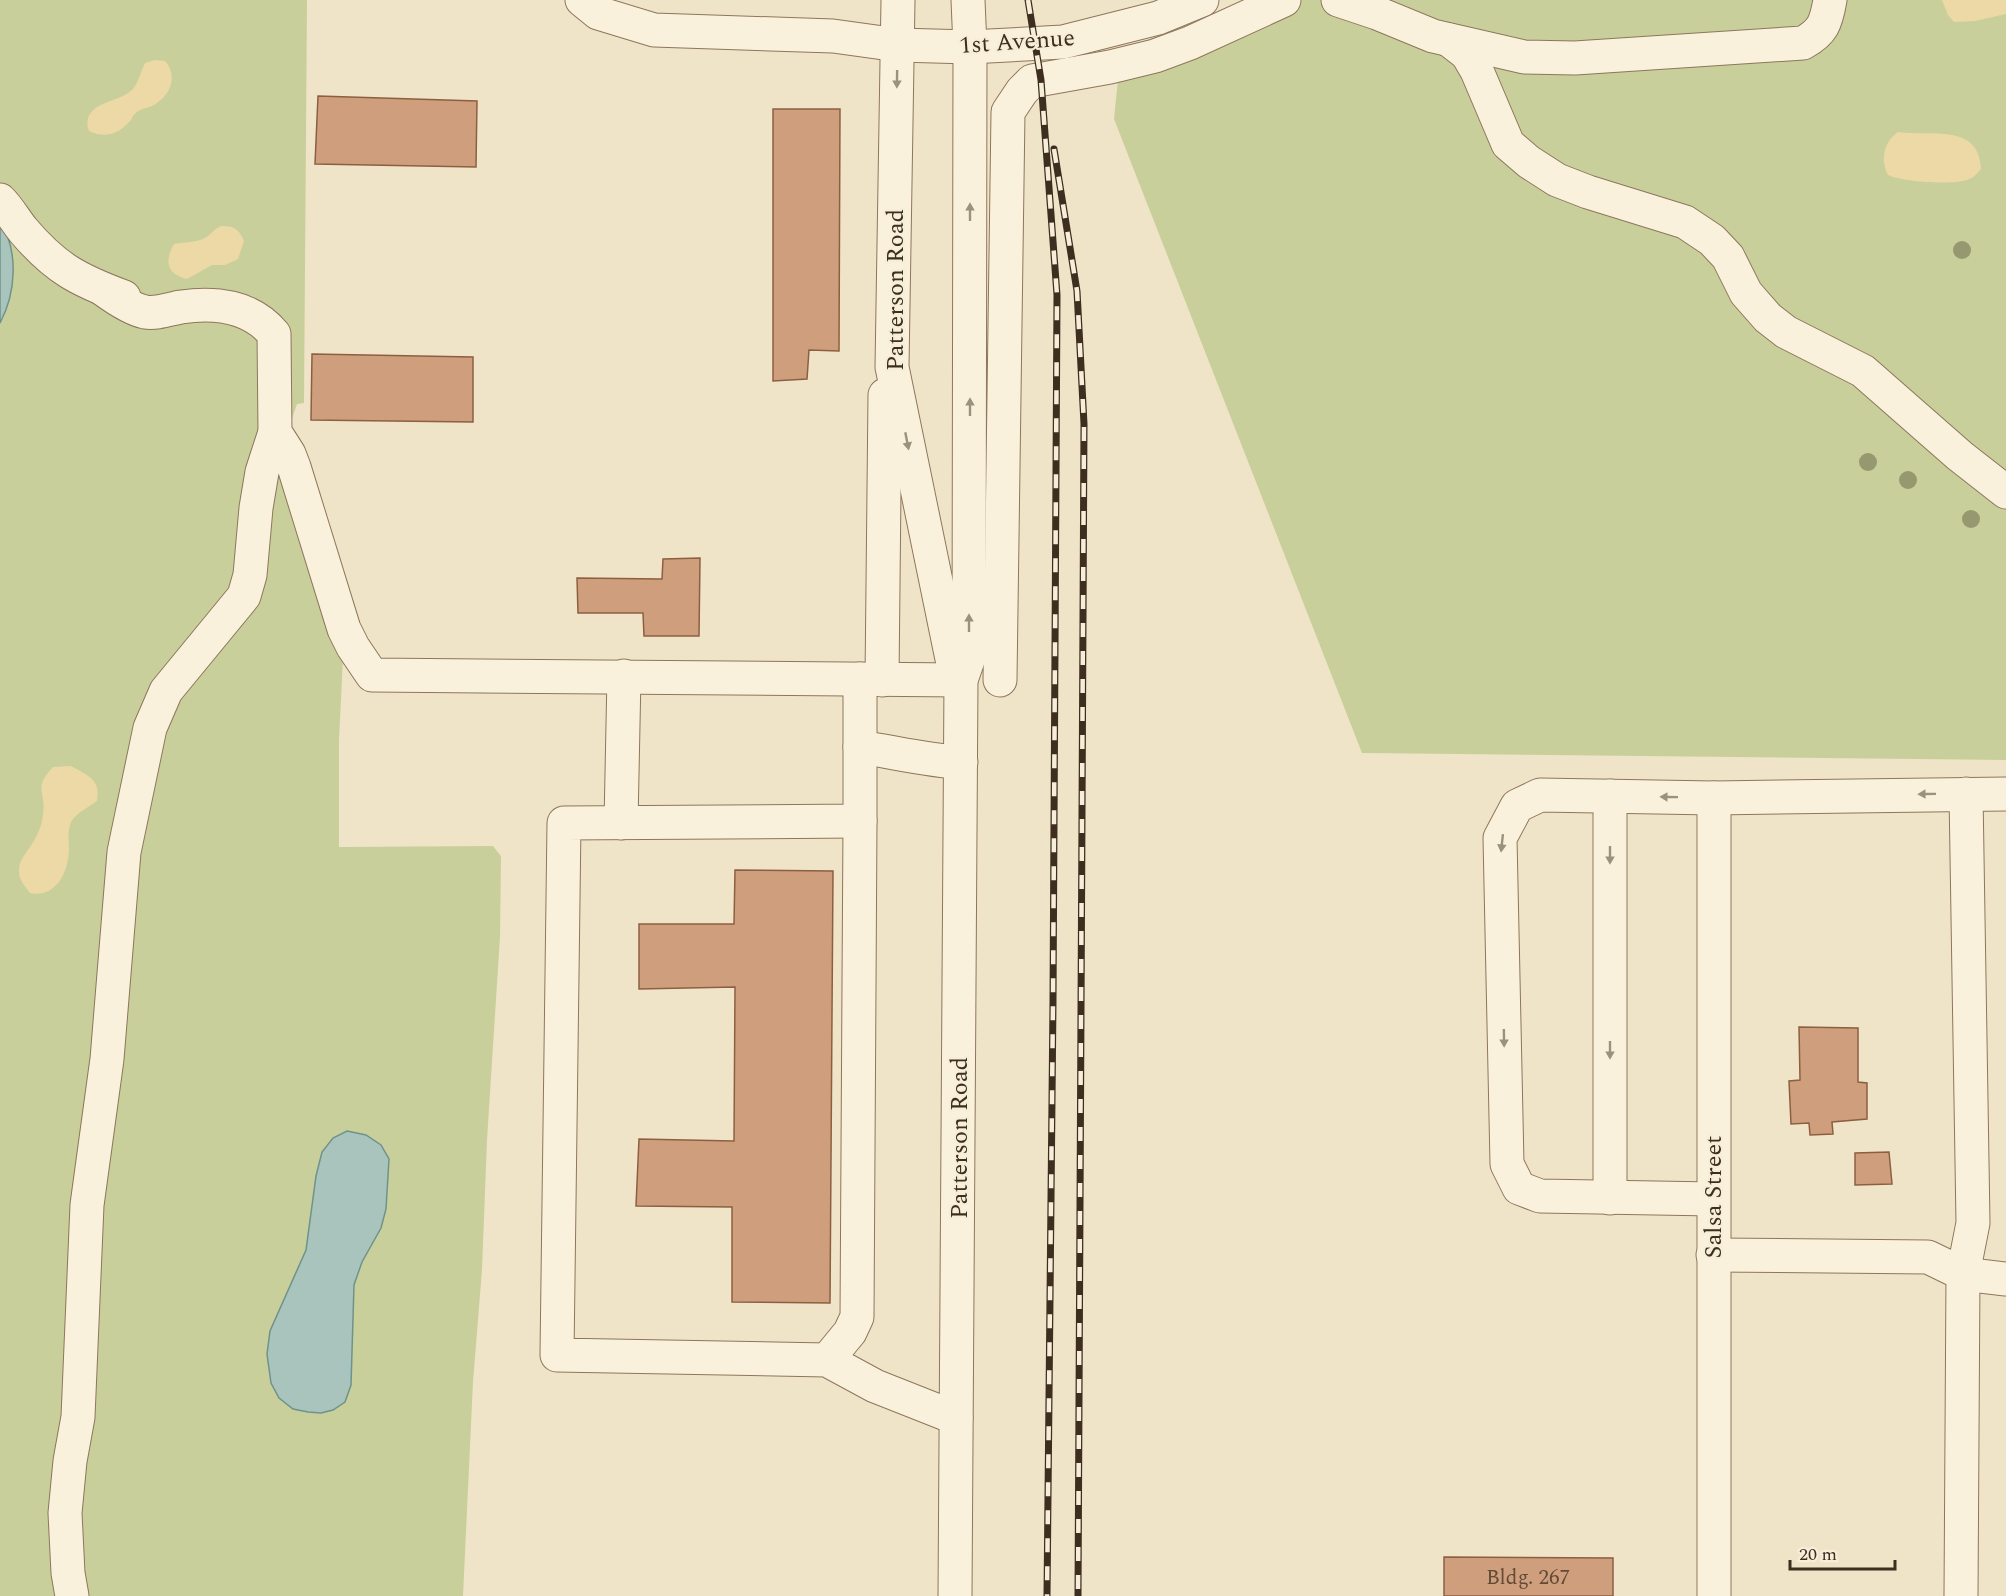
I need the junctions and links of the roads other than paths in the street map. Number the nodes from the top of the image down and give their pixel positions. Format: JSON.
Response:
{"nodes":[{"id":1,"x":582,"y":0,"type":"edge"},
{"id":2,"x":898,"y":0,"type":"edge"},
{"id":3,"x":968,"y":0,"type":"edge"},
{"id":4,"x":1202,"y":0,"type":"edge"},
{"id":5,"x":1284,"y":0,"type":"edge"},
{"id":6,"x":1338,"y":0,"type":"edge"},
{"id":7,"x":1829,"y":0,"type":"edge"},
{"id":8,"x":1449,"y":40,"type":"junction"},
{"id":9,"x":898,"y":45,"type":"junction"},
{"id":10,"x":970,"y":48,"type":"junction"},
{"id":11,"x":0,"y":200,"type":"edge"},
{"id":12,"x":892,"y":367,"type":"junction"},
{"id":13,"x":275,"y":432,"type":"junction"},
{"id":14,"x":2006,"y":492,"type":"edge"},
{"id":15,"x":624,"y":676,"type":"junction"},
{"id":16,"x":871,"y":680,"type":"junction"},
{"id":17,"x":961,"y":680,"type":"junction"},
{"id":18,"x":1000,"y":680,"type":"dead end"},
{"id":19,"x":860,"y":747,"type":"junction"},
{"id":20,"x":961,"y":762,"type":"junction"},
{"id":21,"x":1966,"y":794,"type":"junction"},
{"id":22,"x":2006,"y":794,"type":"edge"},
{"id":23,"x":1610,"y":796,"type":"junction"},
{"id":24,"x":1714,"y":798,"type":"junction"},
{"id":25,"x":860,"y":821,"type":"junction"},
{"id":26,"x":621,"y":823,"type":"junction"},
{"id":27,"x":1610,"y":1198,"type":"junction"},
{"id":28,"x":1713,"y":1199,"type":"junction"},
{"id":29,"x":1713,"y":1255,"type":"junction"},
{"id":30,"x":1963,"y":1274,"type":"junction"},
{"id":31,"x":2006,"y":1279,"type":"edge"},
{"id":32,"x":827,"y":1360,"type":"junction"},
{"id":33,"x":957,"y":1418,"type":"junction"},
{"id":34,"x":72,"y":1596,"type":"edge"},
{"id":35,"x":955,"y":1596,"type":"edge"},
{"id":36,"x":1714,"y":1596,"type":"edge"},
{"id":37,"x":1961,"y":1596,"type":"edge"}],
"edges":[{"from":1,"to":9,"type":"street","name":"1st Avenue"},
{"from":2,"to":9,"type":"street","name":"Patterson Road"},
{"from":3,"to":10,"type":"street","name":"Patterson Road"},
{"from":4,"to":10,"type":"street","name":"1st Avenue"},
{"from":5,"to":18,"type":"street"},
{"from":6,"to":8,"type":"street"},
{"from":7,"to":8,"type":"street"},
{"from":8,"to":14,"type":"street"},
{"from":9,"to":10,"type":"street","name":"1st Avenue"},
{"from":9,"to":12,"type":"street","name":"Patterson Road","one_way":true},
{"from":17,"to":10,"type":"street","name":"Patterson Road","one_way":true},
{"from":11,"to":13,"type":"street"},
{"from":12,"to":16,"type":"street"},
{"from":12,"to":17,"type":"street","name":"Patterson Road","one_way":true},
{"from":13,"to":15,"type":"street"},
{"from":13,"to":34,"type":"street"},
{"from":15,"to":16,"type":"street"},
{"from":15,"to":26,"type":"street"},
{"from":16,"to":17,"type":"street"},
{"from":16,"to":19,"type":"street"},
{"from":17,"to":20,"type":"street","name":"Patterson Road"},
{"from":19,"to":20,"type":"street"},
{"from":19,"to":25,"type":"street"},
{"from":20,"to":33,"type":"street","name":"Patterson Road"},
{"from":21,"to":22,"type":"street"},
{"from":21,"to":24,"type":"street","one_way":true},
{"from":21,"to":30,"type":"street"},
{"from":24,"to":23,"type":"street","one_way":true},
{"from":23,"to":27,"type":"street","one_way":true},
{"from":23,"to":27,"type":"street","one_way":true},
{"from":24,"to":28,"type":"street","name":"Salsa Street"},
{"from":25,"to":26,"type":"street"},
{"from":25,"to":32,"type":"street"},
{"from":26,"to":32,"type":"street"},
{"from":27,"to":28,"type":"street"},
{"from":28,"to":29,"type":"street","name":"Salsa Street"},
{"from":29,"to":30,"type":"street"},
{"from":29,"to":36,"type":"street","name":"Salsa Street"},
{"from":30,"to":31,"type":"street"},
{"from":30,"to":37,"type":"street"},
{"from":32,"to":33,"type":"street"},
{"from":33,"to":35,"type":"street","name":"Patterson Road"}]}
